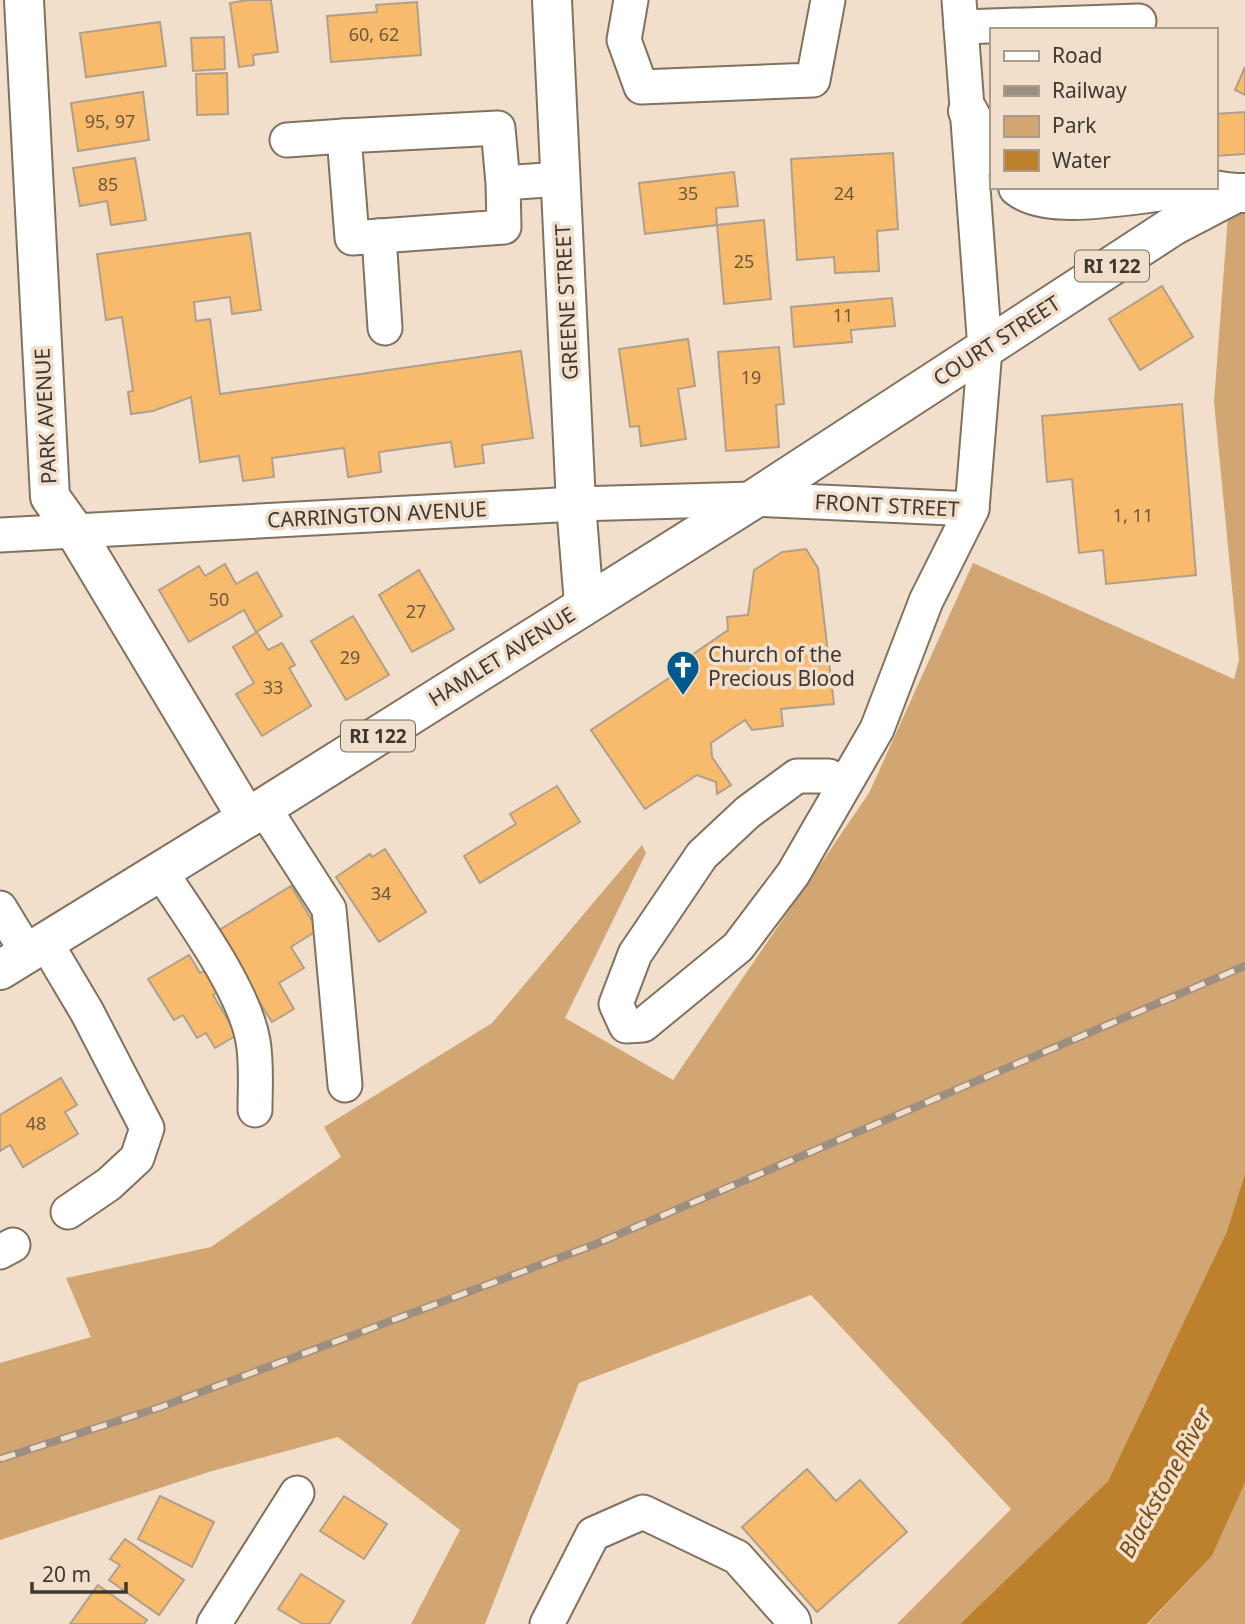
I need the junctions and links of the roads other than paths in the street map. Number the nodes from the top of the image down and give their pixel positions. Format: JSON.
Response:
{"nodes":[{"id":1,"x":24,"y":0,"type":"edge"},
{"id":2,"x":552,"y":0,"type":"edge"},
{"id":3,"x":631,"y":0,"type":"edge"},
{"id":4,"x":828,"y":0,"type":"edge"},
{"id":5,"x":960,"y":13,"type":"edge"},
{"id":6,"x":1139,"y":21,"type":"dead end"},
{"id":7,"x":977,"y":118,"type":"edge"},
{"id":8,"x":344,"y":136,"type":"junction"},
{"id":9,"x":286,"y":140,"type":"dead end"},
{"id":10,"x":990,"y":153,"type":"edge"},
{"id":11,"x":561,"y":179,"type":"junction"},
{"id":12,"x":503,"y":183,"type":"junction"},
{"id":13,"x":1020,"y":189,"type":"edge"},
{"id":14,"x":1166,"y":189,"type":"edge"},
{"id":15,"x":1204,"y":189,"type":"edge"},
{"id":16,"x":1240,"y":193,"type":"edge"},
{"id":17,"x":380,"y":236,"type":"junction"},
{"id":18,"x":385,"y":328,"type":"dead end"},
{"id":19,"x":985,"y":349,"type":"junction"},
{"id":20,"x":754,"y":499,"type":"junction"},
{"id":21,"x":576,"y":504,"type":"junction"},
{"id":22,"x":972,"y":509,"type":"junction"},
{"id":23,"x":76,"y":533,"type":"junction"},
{"id":24,"x":0,"y":536,"type":"edge"},
{"id":25,"x":584,"y":604,"type":"junction"},
{"id":26,"x":836,"y":781,"type":"junction"},
{"id":27,"x":256,"y":813,"type":"junction"},
{"id":28,"x":161,"y":872,"type":"junction"},
{"id":29,"x":0,"y":908,"type":"edge"},
{"id":30,"x":25,"y":955,"type":"edge"},
{"id":31,"x":345,"y":1084,"type":"dead end"},
{"id":32,"x":255,"y":1110,"type":"dead end"},
{"id":33,"x":68,"y":1212,"type":"dead end"},
{"id":34,"x":296,"y":1493,"type":"dead end"},
{"id":35,"x":214,"y":1624,"type":"edge"},
{"id":36,"x":547,"y":1624,"type":"edge"},
{"id":37,"x":794,"y":1624,"type":"edge"}],
"edges":[{"from":1,"to":23,"type":"main road","name":"PARK AVENUE"},
{"from":2,"to":11,"type":"main road","name":"GREENE STREET"},
{"from":3,"to":4,"type":"street"},
{"from":5,"to":6,"type":"street"},
{"from":5,"to":7,"type":"street","name":"FRONT STREET"},
{"from":7,"to":10,"type":"main road"},
{"from":7,"to":19,"type":"street","name":"FRONT STREET"},
{"from":8,"to":9,"type":"street"},
{"from":8,"to":12,"type":"street"},
{"from":8,"to":17,"type":"street"},
{"from":11,"to":12,"type":"street"},
{"from":11,"to":21,"type":"main road","name":"GREENE STREET"},
{"from":12,"to":17,"type":"street"},
{"from":13,"to":14,"type":"main road"},
{"from":15,"to":16,"type":"main road"},
{"from":16,"to":19,"type":"main road","name":"COURT STREET","number":"RI 122"},
{"from":17,"to":18,"type":"street"},
{"from":19,"to":20,"type":"main road","name":"COURT STREET","number":"RI 122"},
{"from":19,"to":22,"type":"street","name":"FRONT STREET"},
{"from":20,"to":21,"type":"street","name":"CARRINGTON AVENUE"},
{"from":20,"to":22,"type":"street","name":"FRONT STREET"},
{"from":20,"to":25,"type":"main road","name":"HAMLET AVENUE","number":"RI 122"},
{"from":21,"to":23,"type":"street","name":"CARRINGTON AVENUE"},
{"from":21,"to":25,"type":"main road","name":"GREENE STREET"},
{"from":22,"to":26,"type":"street"},
{"from":23,"to":24,"type":"street","name":"CARRINGTON AVENUE"},
{"from":23,"to":27,"type":"main road","name":"PARK AVENUE"},
{"from":25,"to":27,"type":"main road","name":"HAMLET AVENUE","number":"RI 122"},
{"from":26,"to":26,"type":"street"},
{"from":27,"to":28,"type":"main road","name":"HAMLET AVENUE","number":"RI 122"},
{"from":27,"to":31,"type":"street"},
{"from":28,"to":30,"type":"main road","name":"HAMLET AVENUE","number":"RI 122"},
{"from":28,"to":32,"type":"street"},
{"from":29,"to":30,"type":"street"},
{"from":30,"to":33,"type":"street"},
{"from":34,"to":35,"type":"street"},
{"from":36,"to":37,"type":"street"}]}
